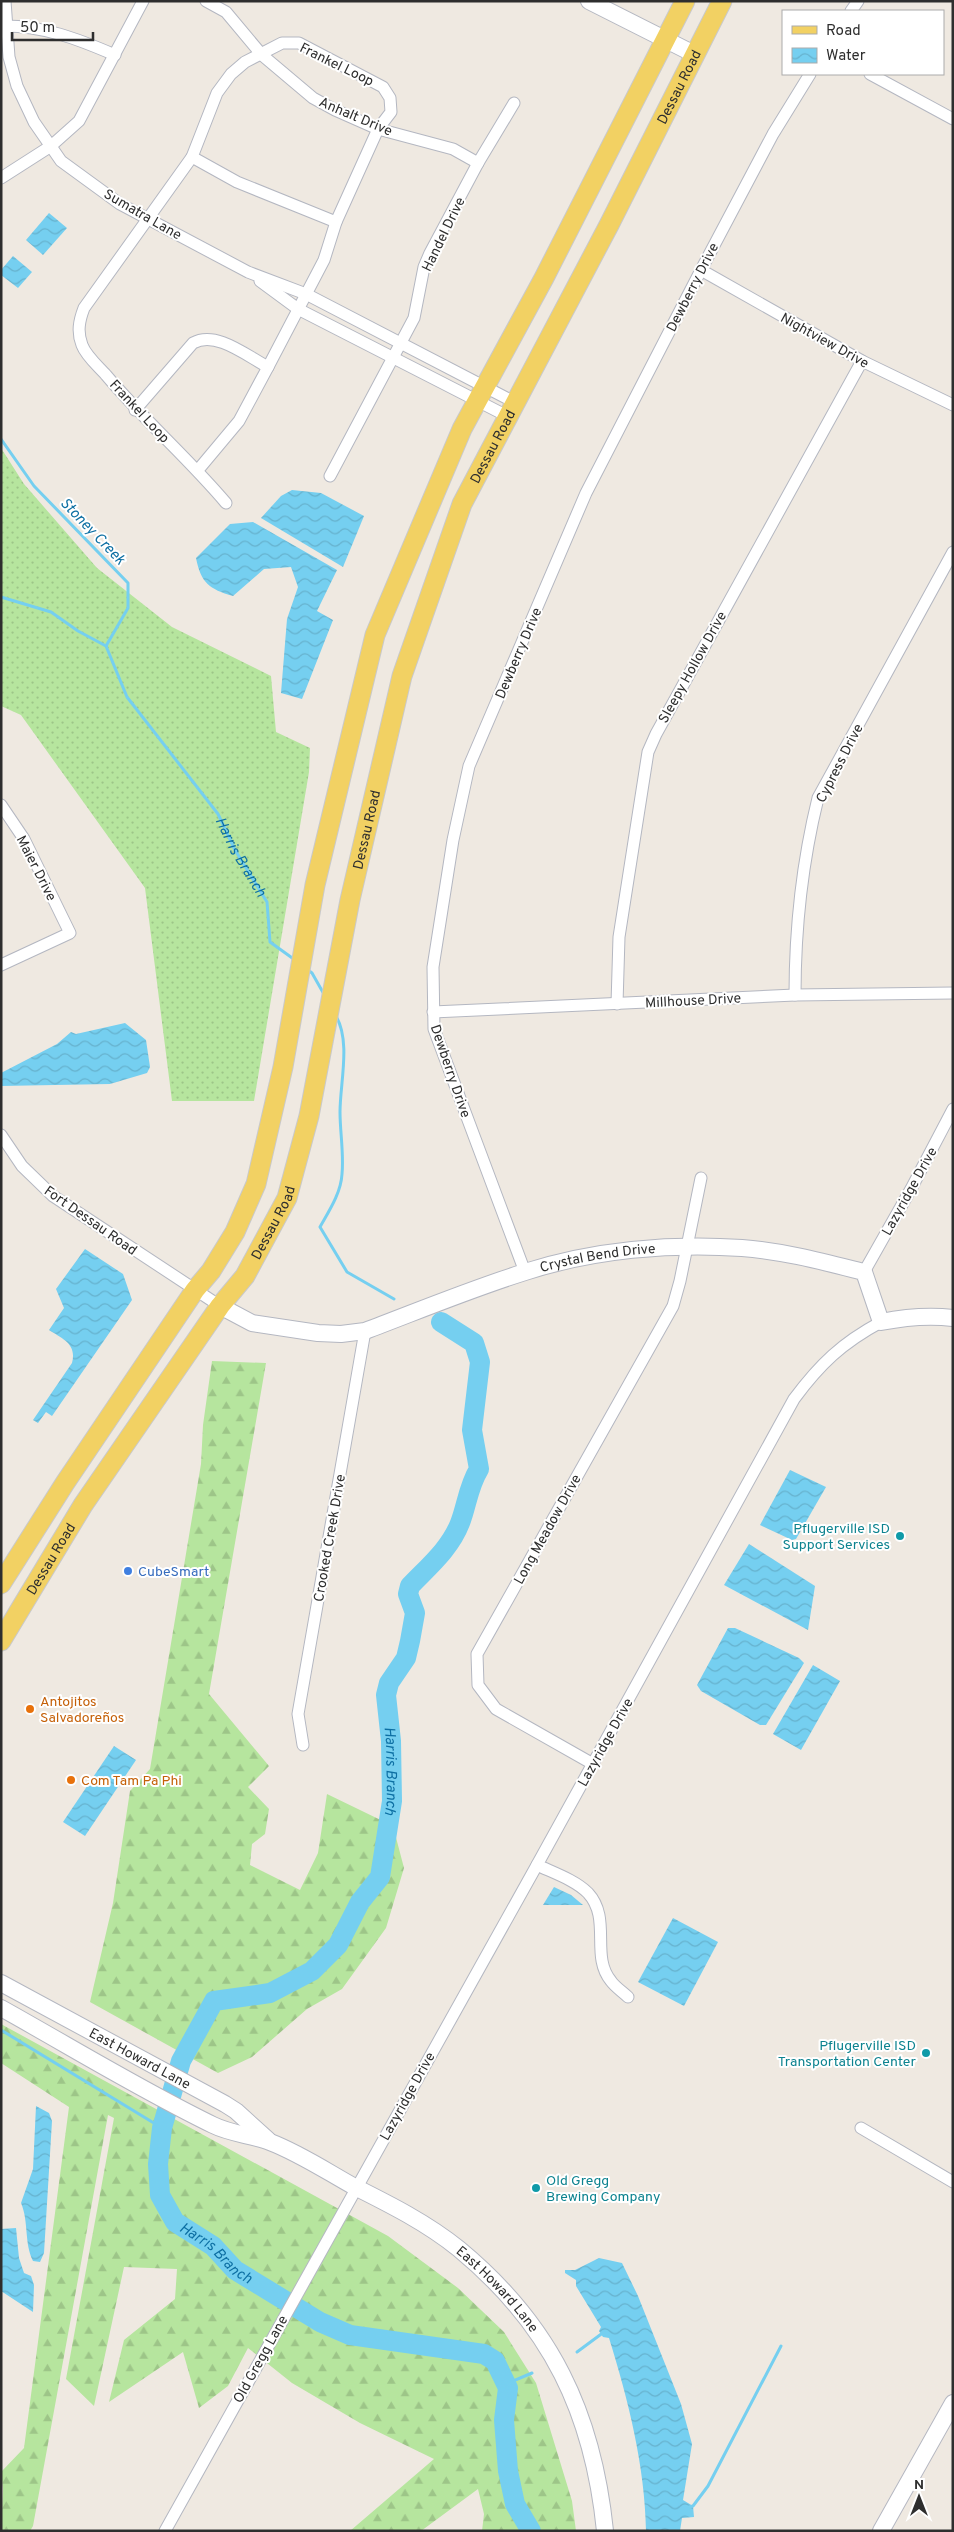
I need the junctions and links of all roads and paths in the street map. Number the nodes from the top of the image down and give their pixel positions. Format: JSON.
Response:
{"nodes":[{"id":1,"x":5,"y":1,"type":"edge"},
{"id":2,"x":143,"y":1,"type":"edge"},
{"id":3,"x":206,"y":1,"type":"edge"},
{"id":4,"x":589,"y":1,"type":"edge"},
{"id":5,"x":685,"y":1,"type":"edge"},
{"id":6,"x":722,"y":1,"type":"edge"},
{"id":7,"x":3,"y":26,"type":"edge"},
{"id":8,"x":664,"y":40,"type":"junction"},
{"id":9,"x":262,"y":54,"type":"junction"},
{"id":10,"x":694,"y":54,"type":"junction"},
{"id":11,"x":115,"y":55,"type":"junction"},
{"id":12,"x":809,"y":75,"type":"edge"},
{"id":13,"x":872,"y":75,"type":"edge"},
{"id":14,"x":514,"y":103,"type":"dead end"},
{"id":15,"x":953,"y":119,"type":"edge"},
{"id":16,"x":378,"y":129,"type":"junction"},
{"id":17,"x":51,"y":146,"type":"junction"},
{"id":18,"x":192,"y":157,"type":"junction"},
{"id":19,"x":478,"y":163,"type":"junction"},
{"id":20,"x":1,"y":178,"type":"edge"},
{"id":21,"x":148,"y":219,"type":"junction"},
{"id":22,"x":336,"y":222,"type":"junction"},
{"id":23,"x":701,"y":270,"type":"junction"},
{"id":24,"x":248,"y":272,"type":"junction"},
{"id":25,"x":306,"y":294,"type":"junction"},
{"id":26,"x":298,"y":309,"type":"junction"},
{"id":27,"x":400,"y":343,"type":"junction"},
{"id":28,"x":393,"y":358,"type":"junction"},
{"id":29,"x":862,"y":361,"type":"junction"},
{"id":30,"x":268,"y":367,"type":"junction"},
{"id":31,"x":482,"y":394,"type":"junction"},
{"id":32,"x":953,"y":405,"type":"edge"},
{"id":33,"x":510,"y":409,"type":"junction"},
{"id":34,"x":135,"y":410,"type":"junction"},
{"id":35,"x":198,"y":470,"type":"junction"},
{"id":36,"x":330,"y":476,"type":"dead end"},
{"id":37,"x":226,"y":503,"type":"dead end"},
{"id":38,"x":953,"y":552,"type":"edge"},
{"id":39,"x":1,"y":805,"type":"edge"},
{"id":40,"x":1,"y":965,"type":"edge"},
{"id":41,"x":953,"y":993,"type":"edge"},
{"id":42,"x":795,"y":995,"type":"junction"},
{"id":43,"x":617,"y":1004,"type":"junction"},
{"id":44,"x":432,"y":1012,"type":"junction"},
{"id":45,"x":953,"y":1109,"type":"edge"},
{"id":46,"x":1,"y":1135,"type":"edge"},
{"id":47,"x":701,"y":1178,"type":"dead end"},
{"id":48,"x":686,"y":1248,"type":"junction"},
{"id":49,"x":525,"y":1272,"type":"junction"},
{"id":50,"x":864,"y":1272,"type":"junction"},
{"id":51,"x":195,"y":1290,"type":"junction"},
{"id":52,"x":220,"y":1306,"type":"junction"},
{"id":53,"x":953,"y":1318,"type":"edge"},
{"id":54,"x":881,"y":1322,"type":"junction"},
{"id":55,"x":365,"y":1331,"type":"junction"},
{"id":56,"x":1,"y":1584,"type":"edge"},
{"id":57,"x":1,"y":1641,"type":"edge"},
{"id":58,"x":302,"y":1745,"type":"dead end"},
{"id":59,"x":593,"y":1764,"type":"junction"},
{"id":60,"x":537,"y":1864,"type":"junction"},
{"id":61,"x":1,"y":1983,"type":"edge"},
{"id":62,"x":628,"y":1997,"type":"dead end"},
{"id":63,"x":1,"y":2008,"type":"edge"},
{"id":64,"x":861,"y":2128,"type":"dead end"},
{"id":65,"x":270,"y":2142,"type":"junction"},
{"id":66,"x":953,"y":2182,"type":"edge"},
{"id":67,"x":357,"y":2187,"type":"junction"},
{"id":68,"x":953,"y":2403,"type":"edge"},
{"id":69,"x":165,"y":2531,"type":"edge"},
{"id":70,"x":605,"y":2531,"type":"edge"},
{"id":71,"x":881,"y":2531,"type":"edge"}],
"edges":[{"from":1,"to":7,"type":"street","name":"Sumatra Lane"},
{"from":2,"to":11,"type":"street"},
{"from":3,"to":9,"type":"street","name":"Anhalt Drive"},
{"from":4,"to":8,"type":"main road"},
{"from":5,"to":8,"type":"main road","name":"Dessau Road"},
{"from":6,"to":10,"type":"main road","name":"Dessau Road"},
{"from":7,"to":11,"type":"street"},
{"from":7,"to":17,"type":"street","name":"Sumatra Lane"},
{"from":8,"to":10,"type":"main road"},
{"from":8,"to":31,"type":"main road","name":"Dessau Road"},
{"from":9,"to":16,"type":"street","name":"Anhalt Drive"},
{"from":9,"to":16,"type":"street","name":"Frankel Loop"},
{"from":9,"to":18,"type":"street","name":"Frankel Loop"},
{"from":10,"to":33,"type":"main road","name":"Dessau Road"},
{"from":11,"to":17,"type":"street"},
{"from":12,"to":23,"type":"street","name":"Dewberry Drive"},
{"from":13,"to":15,"type":"street"},
{"from":14,"to":19,"type":"street","name":"Handel Drive"},
{"from":16,"to":19,"type":"street","name":"Anhalt Drive"},
{"from":16,"to":22,"type":"street","name":"Frankel Loop"},
{"from":17,"to":20,"type":"street"},
{"from":17,"to":21,"type":"street","name":"Sumatra Lane"},
{"from":18,"to":21,"type":"street","name":"Frankel Loop"},
{"from":18,"to":22,"type":"street"},
{"from":19,"to":27,"type":"street","name":"Handel Drive"},
{"from":21,"to":24,"type":"street","name":"Sumatra Lane"},
{"from":21,"to":34,"type":"street","name":"Frankel Loop"},
{"from":22,"to":25,"type":"street","name":"Frankel Loop"},
{"from":23,"to":29,"type":"street","name":"Nightview Drive"},
{"from":23,"to":44,"type":"street","name":"Dewberry Drive"},
{"from":24,"to":25,"type":"street","name":"Sumatra Lane"},
{"from":24,"to":26,"type":"street","name":"Sumatra Lane"},
{"from":25,"to":26,"type":"street","name":"Frankel Loop"},
{"from":25,"to":27,"type":"street","name":"Sumatra Lane"},
{"from":26,"to":28,"type":"street","name":"Sumatra Lane"},
{"from":26,"to":30,"type":"street","name":"Frankel Loop"},
{"from":27,"to":28,"type":"street","name":"Handel Drive"},
{"from":27,"to":31,"type":"street","name":"Sumatra Lane"},
{"from":28,"to":31,"type":"street","name":"Sumatra Lane"},
{"from":28,"to":36,"type":"street","name":"Handel Drive"},
{"from":29,"to":32,"type":"street","name":"Nightview Drive"},
{"from":29,"to":43,"type":"street","name":"Sleepy Hollow Drive"},
{"from":30,"to":34,"type":"street"},
{"from":30,"to":35,"type":"street","name":"Frankel Loop"},
{"from":31,"to":33,"type":"street","name":"Sumatra Lane"},
{"from":31,"to":51,"type":"main road","name":"Dessau Road"},
{"from":33,"to":52,"type":"main road","name":"Dessau Road"},
{"from":34,"to":35,"type":"street","name":"Frankel Loop"},
{"from":35,"to":37,"type":"street","name":"Frankel Loop"},
{"from":38,"to":42,"type":"street","name":"Cypress Drive"},
{"from":39,"to":40,"type":"street","name":"Maier Drive"},
{"from":41,"to":42,"type":"street","name":"Millhouse Drive"},
{"from":42,"to":43,"type":"street","name":"Millhouse Drive"},
{"from":43,"to":44,"type":"street","name":"Millhouse Drive"},
{"from":44,"to":49,"type":"street","name":"Dewberry Drive"},
{"from":45,"to":50,"type":"street","name":"Lazyridge Drive"},
{"from":46,"to":51,"type":"street","name":"Fort Dessau Road"},
{"from":47,"to":48,"type":"street","name":"Long Meadow Drive"},
{"from":48,"to":49,"type":"main road","name":"Crystal Bend Drive"},
{"from":48,"to":50,"type":"main road","name":"Crystal Bend Drive"},
{"from":48,"to":59,"type":"street","name":"Long Meadow Drive"},
{"from":49,"to":55,"type":"main road","name":"Crystal Bend Drive"},
{"from":50,"to":54,"type":"main road"},
{"from":51,"to":52,"type":"street","name":"Fort Dessau Road"},
{"from":51,"to":56,"type":"main road","name":"Dessau Road"},
{"from":52,"to":55,"type":"main road","name":"Crystal Bend Drive"},
{"from":52,"to":57,"type":"main road","name":"Dessau Road"},
{"from":53,"to":54,"type":"main road"},
{"from":54,"to":59,"type":"street","name":"Lazyridge Drive"},
{"from":55,"to":58,"type":"street","name":"Crooked Creek Drive"},
{"from":59,"to":60,"type":"street","name":"Lazyridge Drive"},
{"from":60,"to":62,"type":"street"},
{"from":60,"to":67,"type":"street","name":"Lazyridge Drive"},
{"from":61,"to":65,"type":"main road","name":"East Howard Lane"},
{"from":63,"to":65,"type":"main road","name":"East Howard Lane"},
{"from":64,"to":66,"type":"street"},
{"from":65,"to":67,"type":"main road","name":"East Howard Lane"},
{"from":67,"to":69,"type":"street","name":"Old Gregg Lane"},
{"from":67,"to":70,"type":"main road","name":"East Howard Lane"},
{"from":68,"to":71,"type":"main road"}]}
